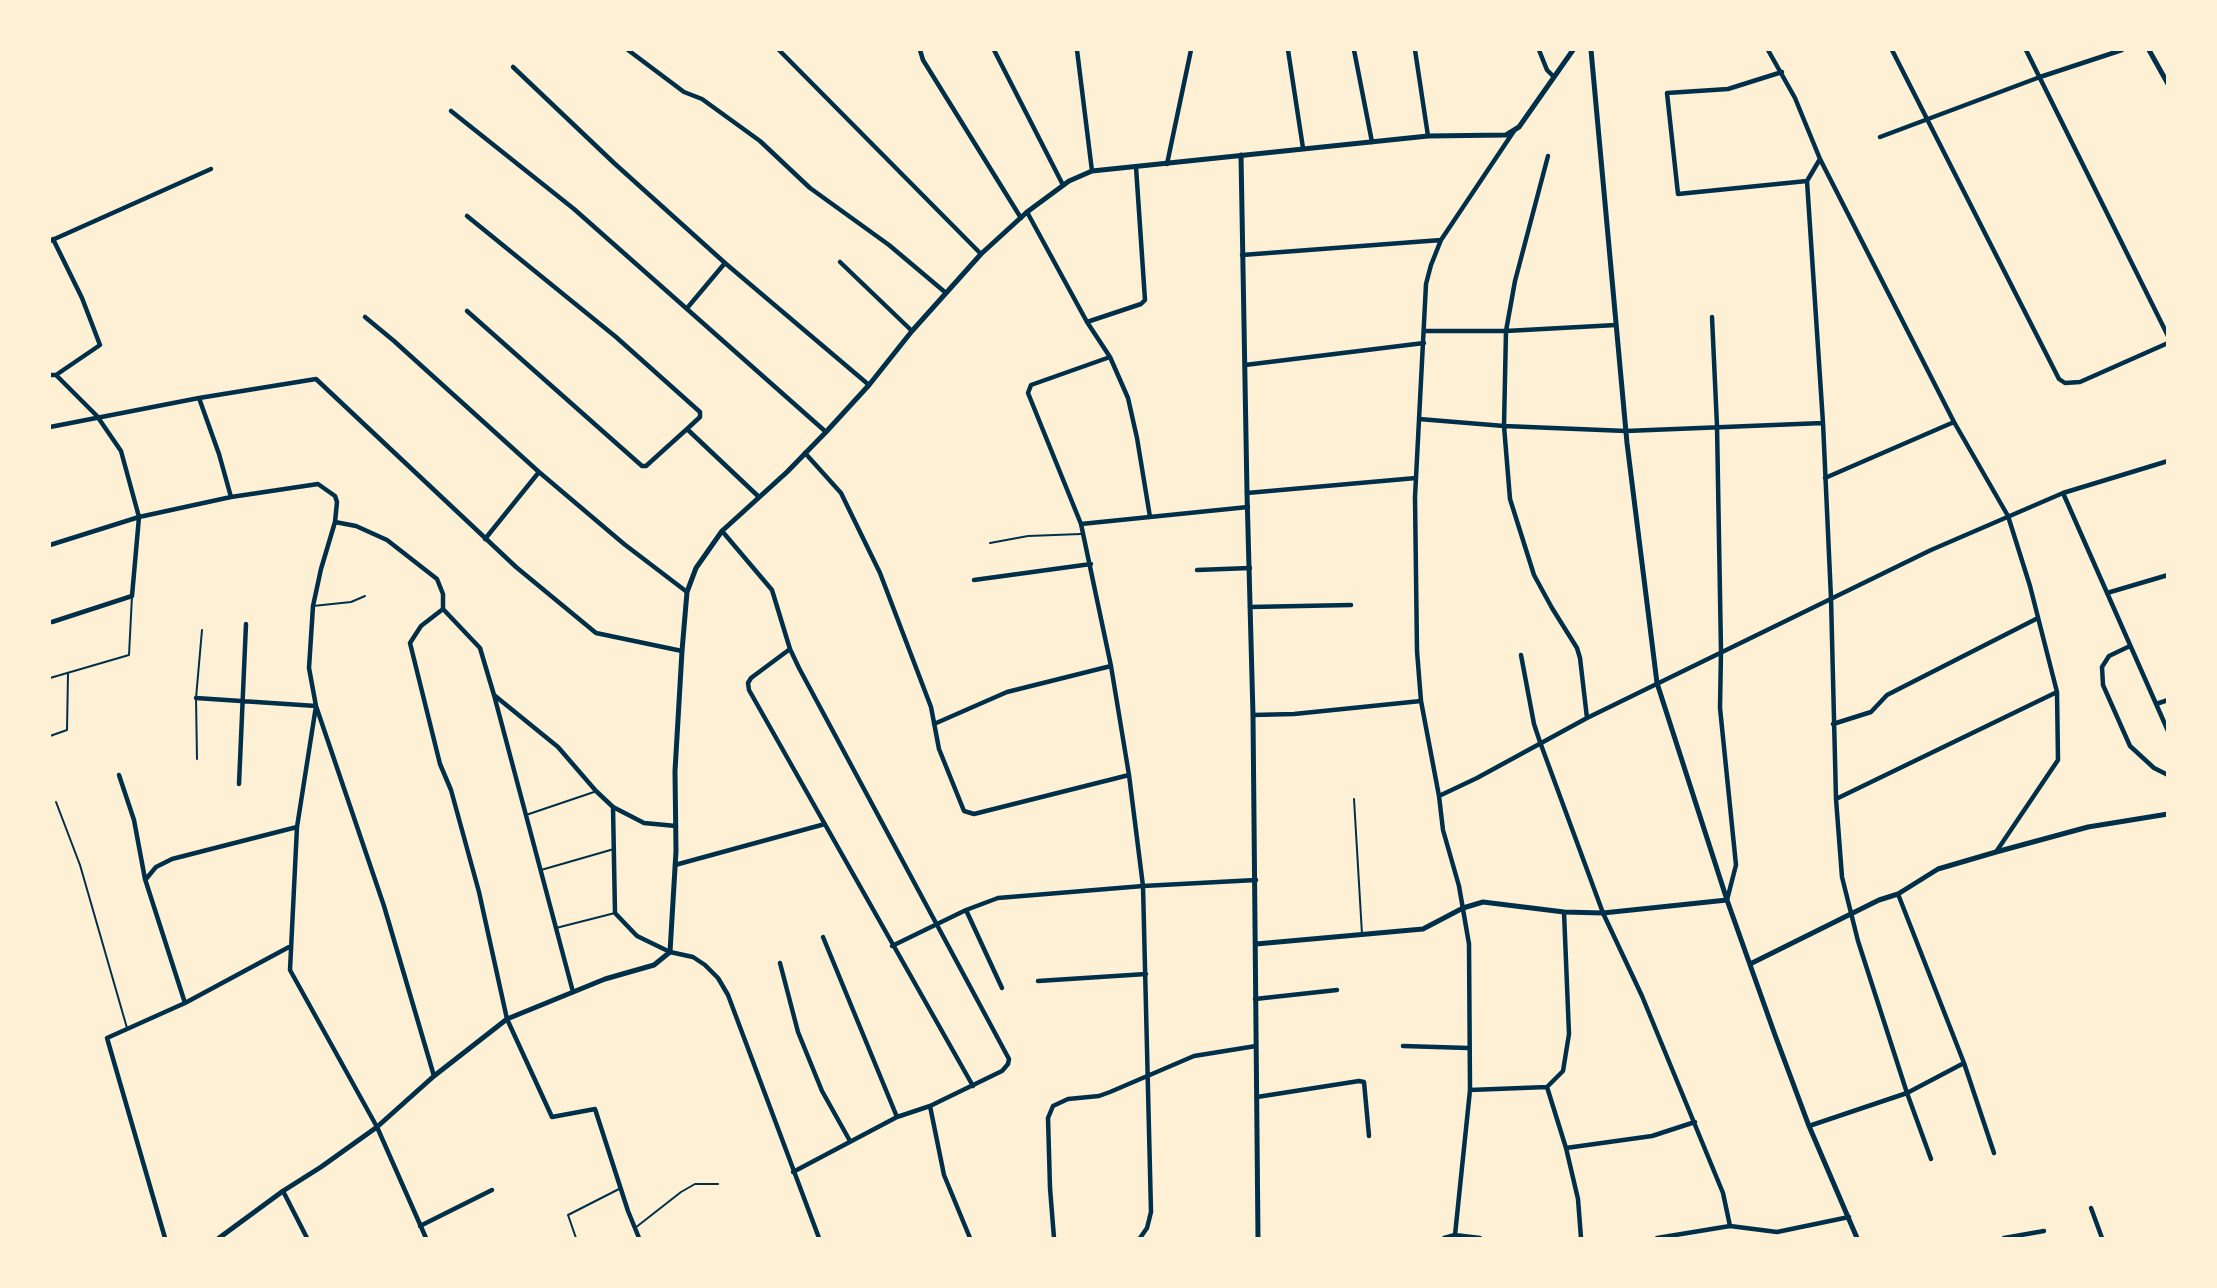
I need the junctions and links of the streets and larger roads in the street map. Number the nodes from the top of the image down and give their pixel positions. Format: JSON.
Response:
{"nodes":[{"id":1,"x":628,"y":50,"type":"edge"},
{"id":2,"x":779,"y":50,"type":"edge"},
{"id":3,"x":920,"y":50,"type":"edge"},
{"id":4,"x":994,"y":50,"type":"edge"},
{"id":5,"x":1077,"y":50,"type":"edge"},
{"id":6,"x":1191,"y":50,"type":"edge"},
{"id":7,"x":1288,"y":50,"type":"edge"},
{"id":8,"x":1354,"y":50,"type":"edge"},
{"id":9,"x":1415,"y":50,"type":"edge"},
{"id":10,"x":1539,"y":50,"type":"edge"},
{"id":11,"x":1573,"y":50,"type":"edge"},
{"id":12,"x":1591,"y":50,"type":"edge"},
{"id":13,"x":1768,"y":50,"type":"edge"},
{"id":14,"x":1892,"y":50,"type":"edge"},
{"id":15,"x":2026,"y":50,"type":"edge"},
{"id":16,"x":2122,"y":50,"type":"edge"},
{"id":17,"x":2149,"y":50,"type":"edge"},
{"id":18,"x":513,"y":67,"type":"dead end"},
{"id":19,"x":1782,"y":72,"type":"junction"},
{"id":20,"x":1554,"y":76,"type":"junction"},
{"id":21,"x":2040,"y":76,"type":"junction"},
{"id":22,"x":2168,"y":84,"type":"edge"},
{"id":23,"x":451,"y":111,"type":"dead end"},
{"id":24,"x":1925,"y":119,"type":"junction"},
{"id":25,"x":1514,"y":131,"type":"junction"},
{"id":26,"x":1428,"y":136,"type":"junction"},
{"id":27,"x":1880,"y":137,"type":"dead end"},
{"id":28,"x":1372,"y":142,"type":"junction"},
{"id":29,"x":1303,"y":148,"type":"junction"},
{"id":30,"x":1241,"y":155,"type":"junction"},
{"id":31,"x":1548,"y":156,"type":"dead end"},
{"id":32,"x":1820,"y":159,"type":"junction"},
{"id":33,"x":1167,"y":164,"type":"junction"},
{"id":34,"x":1136,"y":167,"type":"junction"},
{"id":35,"x":211,"y":169,"type":"dead end"},
{"id":36,"x":1092,"y":171,"type":"junction"},
{"id":37,"x":1807,"y":181,"type":"junction"},
{"id":38,"x":1063,"y":184,"type":"junction"},
{"id":39,"x":1027,"y":212,"type":"junction"},
{"id":40,"x":467,"y":216,"type":"dead end"},
{"id":41,"x":1021,"y":218,"type":"junction"},
{"id":42,"x":51,"y":240,"type":"edge"},
{"id":43,"x":1441,"y":240,"type":"junction"},
{"id":44,"x":981,"y":254,"type":"junction"},
{"id":45,"x":1242,"y":255,"type":"junction"},
{"id":46,"x":840,"y":262,"type":"dead end"},
{"id":47,"x":725,"y":263,"type":"junction"},
{"id":48,"x":946,"y":293,"type":"junction"},
{"id":49,"x":688,"y":307,"type":"junction"},
{"id":50,"x":467,"y":311,"type":"dead end"},
{"id":51,"x":365,"y":317,"type":"dead end"},
{"id":52,"x":1712,"y":317,"type":"dead end"},
{"id":53,"x":1087,"y":322,"type":"junction"},
{"id":54,"x":1616,"y":325,"type":"junction"},
{"id":55,"x":912,"y":331,"type":"junction"},
{"id":56,"x":1424,"y":331,"type":"junction"},
{"id":57,"x":1506,"y":331,"type":"junction"},
{"id":58,"x":2168,"y":336,"type":"edge"},
{"id":59,"x":1424,"y":343,"type":"junction"},
{"id":60,"x":2168,"y":344,"type":"edge"},
{"id":61,"x":1110,"y":357,"type":"junction"},
{"id":62,"x":1245,"y":365,"type":"junction"},
{"id":63,"x":53,"y":375,"type":"edge"},
{"id":64,"x":869,"y":385,"type":"junction"},
{"id":65,"x":199,"y":398,"type":"junction"},
{"id":66,"x":97,"y":417,"type":"junction"},
{"id":67,"x":1419,"y":419,"type":"junction"},
{"id":68,"x":1954,"y":422,"type":"junction"},
{"id":69,"x":1823,"y":423,"type":"junction"},
{"id":70,"x":1504,"y":426,"type":"junction"},
{"id":71,"x":1717,"y":426,"type":"junction"},
{"id":72,"x":50,"y":427,"type":"edge"},
{"id":73,"x":687,"y":429,"type":"junction"},
{"id":74,"x":1626,"y":431,"type":"junction"},
{"id":75,"x":826,"y":432,"type":"junction"},
{"id":76,"x":805,"y":453,"type":"junction"},
{"id":77,"x":2168,"y":461,"type":"edge"},
{"id":78,"x":539,"y":472,"type":"junction"},
{"id":79,"x":1416,"y":478,"type":"junction"},
{"id":80,"x":1825,"y":478,"type":"junction"},
{"id":81,"x":1247,"y":493,"type":"junction"},
{"id":82,"x":2064,"y":493,"type":"junction"},
{"id":83,"x":231,"y":497,"type":"junction"},
{"id":84,"x":759,"y":497,"type":"junction"},
{"id":85,"x":1248,"y":507,"type":"junction"},
{"id":86,"x":2008,"y":516,"type":"junction"},
{"id":87,"x":139,"y":517,"type":"junction"},
{"id":88,"x":1150,"y":517,"type":"junction"},
{"id":89,"x":335,"y":522,"type":"junction"},
{"id":90,"x":1081,"y":524,"type":"junction"},
{"id":91,"x":722,"y":531,"type":"junction"},
{"id":92,"x":486,"y":539,"type":"junction"},
{"id":93,"x":50,"y":545,"type":"edge"},
{"id":94,"x":1091,"y":564,"type":"junction"},
{"id":95,"x":1250,"y":568,"type":"junction"},
{"id":96,"x":1197,"y":570,"type":"dead end"},
{"id":97,"x":2168,"y":575,"type":"edge"},
{"id":98,"x":974,"y":580,"type":"dead end"},
{"id":99,"x":687,"y":592,"type":"junction"},
{"id":100,"x":2107,"y":593,"type":"junction"},
{"id":101,"x":1831,"y":598,"type":"junction"},
{"id":102,"x":1352,"y":604,"type":"dead end"},
{"id":103,"x":1250,"y":607,"type":"junction"},
{"id":104,"x":443,"y":609,"type":"junction"},
{"id":105,"x":2038,"y":618,"type":"junction"},
{"id":106,"x":52,"y":622,"type":"dead end"},
{"id":107,"x":246,"y":624,"type":"dead end"},
{"id":108,"x":2130,"y":646,"type":"junction"},
{"id":109,"x":790,"y":649,"type":"junction"},
{"id":110,"x":682,"y":651,"type":"junction"},
{"id":111,"x":1721,"y":651,"type":"junction"},
{"id":112,"x":1521,"y":655,"type":"dead end"},
{"id":113,"x":1111,"y":666,"type":"junction"},
{"id":114,"x":1657,"y":683,"type":"junction"},
{"id":115,"x":2058,"y":692,"type":"junction"},
{"id":116,"x":494,"y":695,"type":"junction"},
{"id":117,"x":196,"y":698,"type":"road end"},
{"id":118,"x":2168,"y":700,"type":"edge"},
{"id":119,"x":243,"y":701,"type":"junction"},
{"id":120,"x":1421,"y":701,"type":"junction"},
{"id":121,"x":2156,"y":704,"type":"junction"},
{"id":122,"x":316,"y":706,"type":"junction"},
{"id":123,"x":1253,"y":715,"type":"junction"},
{"id":124,"x":1587,"y":717,"type":"junction"},
{"id":125,"x":934,"y":724,"type":"junction"},
{"id":126,"x":1833,"y":724,"type":"junction"},
{"id":127,"x":2168,"y":731,"type":"edge"},
{"id":128,"x":1540,"y":742,"type":"junction"},
{"id":129,"x":119,"y":775,"type":"dead end"},
{"id":130,"x":1129,"y":775,"type":"junction"},
{"id":131,"x":2168,"y":775,"type":"edge"},
{"id":132,"x":238,"y":784,"type":"dead end"},
{"id":133,"x":1439,"y":796,"type":"junction"},
{"id":134,"x":1836,"y":799,"type":"junction"},
{"id":135,"x":613,"y":807,"type":"junction"},
{"id":136,"x":2168,"y":814,"type":"edge"},
{"id":137,"x":825,"y":824,"type":"junction"},
{"id":138,"x":676,"y":826,"type":"junction"},
{"id":139,"x":297,"y":827,"type":"junction"},
{"id":140,"x":1996,"y":852,"type":"junction"},
{"id":141,"x":675,"y":865,"type":"junction"},
{"id":142,"x":145,"y":879,"type":"junction"},
{"id":143,"x":1256,"y":880,"type":"junction"},
{"id":144,"x":1143,"y":886,"type":"junction"},
{"id":145,"x":1898,"y":894,"type":"junction"},
{"id":146,"x":1726,"y":900,"type":"junction"},
{"id":147,"x":1462,"y":908,"type":"junction"},
{"id":148,"x":966,"y":910,"type":"junction"},
{"id":149,"x":1564,"y":912,"type":"junction"},
{"id":150,"x":1603,"y":913,"type":"junction"},
{"id":151,"x":1850,"y":914,"type":"junction"},
{"id":152,"x":938,"y":924,"type":"junction"},
{"id":153,"x":823,"y":937,"type":"dead end"},
{"id":154,"x":1256,"y":944,"type":"junction"},
{"id":155,"x":892,"y":946,"type":"junction"},
{"id":156,"x":289,"y":947,"type":"junction"},
{"id":157,"x":670,"y":952,"type":"junction"},
{"id":158,"x":780,"y":963,"type":"dead end"},
{"id":159,"x":1750,"y":964,"type":"junction"},
{"id":160,"x":1146,"y":974,"type":"junction"},
{"id":161,"x":1038,"y":981,"type":"dead end"},
{"id":162,"x":1002,"y":988,"type":"dead end"},
{"id":163,"x":1337,"y":990,"type":"dead end"},
{"id":164,"x":573,"y":992,"type":"junction"},
{"id":165,"x":1255,"y":999,"type":"junction"},
{"id":166,"x":185,"y":1003,"type":"junction"},
{"id":167,"x":507,"y":1019,"type":"junction"},
{"id":168,"x":1256,"y":1046,"type":"junction"},
{"id":169,"x":1403,"y":1046,"type":"dead end"},
{"id":170,"x":1468,"y":1048,"type":"junction"},
{"id":171,"x":1964,"y":1063,"type":"junction"},
{"id":172,"x":434,"y":1076,"type":"junction"},
{"id":173,"x":1146,"y":1076,"type":"junction"},
{"id":174,"x":973,"y":1086,"type":"junction"},
{"id":175,"x":1547,"y":1087,"type":"junction"},
{"id":176,"x":1470,"y":1090,"type":"junction"},
{"id":177,"x":1907,"y":1093,"type":"junction"},
{"id":178,"x":1257,"y":1097,"type":"junction"},
{"id":179,"x":930,"y":1106,"type":"junction"},
{"id":180,"x":897,"y":1117,"type":"junction"},
{"id":181,"x":1695,"y":1122,"type":"junction"},
{"id":182,"x":1809,"y":1126,"type":"junction"},
{"id":183,"x":376,"y":1127,"type":"junction"},
{"id":184,"x":1369,"y":1136,"type":"dead end"},
{"id":185,"x":850,"y":1141,"type":"junction"},
{"id":186,"x":1566,"y":1148,"type":"junction"},
{"id":187,"x":1994,"y":1153,"type":"dead end"},
{"id":188,"x":1931,"y":1159,"type":"dead end"},
{"id":189,"x":793,"y":1172,"type":"junction"},
{"id":190,"x":492,"y":1190,"type":"dead end"},
{"id":191,"x":283,"y":1191,"type":"junction"},
{"id":192,"x":2091,"y":1208,"type":"dead end"},
{"id":193,"x":1850,"y":1218,"type":"junction"},
{"id":194,"x":420,"y":1226,"type":"junction"},
{"id":195,"x":1730,"y":1226,"type":"junction"},
{"id":196,"x":2044,"y":1231,"type":"dead end"},
{"id":197,"x":1455,"y":1235,"type":"junction"},
{"id":198,"x":1677,"y":1237,"type":"edge"},
{"id":199,"x":165,"y":1239,"type":"edge"},
{"id":200,"x":219,"y":1239,"type":"edge"},
{"id":201,"x":307,"y":1239,"type":"edge"},
{"id":202,"x":426,"y":1239,"type":"edge"},
{"id":203,"x":639,"y":1239,"type":"edge"},
{"id":204,"x":819,"y":1239,"type":"edge"},
{"id":205,"x":970,"y":1239,"type":"edge"},
{"id":206,"x":1054,"y":1239,"type":"edge"},
{"id":207,"x":1140,"y":1239,"type":"edge"},
{"id":208,"x":1258,"y":1239,"type":"edge"},
{"id":209,"x":1444,"y":1239,"type":"edge"},
{"id":210,"x":1480,"y":1239,"type":"edge"},
{"id":211,"x":1581,"y":1239,"type":"edge"},
{"id":212,"x":1657,"y":1239,"type":"edge"},
{"id":213,"x":1857,"y":1239,"type":"edge"},
{"id":214,"x":2004,"y":1239,"type":"edge"},
{"id":215,"x":2102,"y":1239,"type":"edge"}],
"edges":[{"from":1,"to":48,"type":"street"},
{"from":2,"to":44,"type":"street"},
{"from":3,"to":41,"type":"street"},
{"from":4,"to":38,"type":"street"},
{"from":5,"to":36,"type":"street"},
{"from":6,"to":33,"type":"street"},
{"from":7,"to":29,"type":"street"},
{"from":8,"to":28,"type":"street"},
{"from":9,"to":26,"type":"street"},
{"from":10,"to":20,"type":"street"},
{"from":11,"to":20,"type":"street"},
{"from":12,"to":54,"type":"street"},
{"from":13,"to":19,"type":"street"},
{"from":14,"to":24,"type":"street"},
{"from":15,"to":21,"type":"street"},
{"from":16,"to":21,"type":"street"},
{"from":17,"to":22,"type":"street"},
{"from":18,"to":47,"type":"street"},
{"from":19,"to":32,"type":"street"},
{"from":19,"to":37,"type":"street"},
{"from":20,"to":25,"type":"street"},
{"from":21,"to":24,"type":"street"},
{"from":21,"to":58,"type":"street"},
{"from":23,"to":49,"type":"street"},
{"from":24,"to":27,"type":"street"},
{"from":24,"to":60,"type":"street"},
{"from":25,"to":26,"type":"street"},
{"from":25,"to":43,"type":"street"},
{"from":26,"to":28,"type":"street"},
{"from":28,"to":29,"type":"street"},
{"from":29,"to":30,"type":"street"},
{"from":30,"to":33,"type":"street"},
{"from":30,"to":45,"type":"street"},
{"from":31,"to":57,"type":"street"},
{"from":32,"to":37,"type":"street"},
{"from":32,"to":68,"type":"street"},
{"from":33,"to":34,"type":"street"},
{"from":34,"to":36,"type":"street"},
{"from":34,"to":53,"type":"street"},
{"from":35,"to":42,"type":"street"},
{"from":36,"to":38,"type":"street"},
{"from":37,"to":69,"type":"street"},
{"from":38,"to":39,"type":"street"},
{"from":39,"to":41,"type":"street"},
{"from":39,"to":53,"type":"street"},
{"from":40,"to":73,"type":"street"},
{"from":41,"to":44,"type":"street"},
{"from":42,"to":63,"type":"street"},
{"from":43,"to":45,"type":"street"},
{"from":43,"to":56,"type":"street"},
{"from":44,"to":48,"type":"street"},
{"from":45,"to":62,"type":"street"},
{"from":46,"to":55,"type":"street"},
{"from":47,"to":49,"type":"street"},
{"from":47,"to":64,"type":"street"},
{"from":48,"to":55,"type":"street"},
{"from":49,"to":75,"type":"street"},
{"from":50,"to":73,"type":"street"},
{"from":51,"to":78,"type":"street"},
{"from":52,"to":71,"type":"street"},
{"from":53,"to":61,"type":"street"},
{"from":54,"to":57,"type":"street"},
{"from":54,"to":74,"type":"street"},
{"from":55,"to":64,"type":"street"},
{"from":56,"to":57,"type":"street"},
{"from":56,"to":59,"type":"street"},
{"from":57,"to":70,"type":"street"},
{"from":59,"to":62,"type":"street"},
{"from":59,"to":67,"type":"street"},
{"from":61,"to":88,"type":"street"},
{"from":61,"to":90,"type":"street"},
{"from":62,"to":81,"type":"street"},
{"from":63,"to":66,"type":"street"},
{"from":64,"to":75,"type":"street"},
{"from":65,"to":66,"type":"street"},
{"from":65,"to":83,"type":"street"},
{"from":65,"to":92,"type":"street"},
{"from":66,"to":72,"type":"street"},
{"from":66,"to":87,"type":"street"},
{"from":67,"to":70,"type":"street"},
{"from":67,"to":79,"type":"street"},
{"from":68,"to":80,"type":"street"},
{"from":68,"to":86,"type":"street"},
{"from":69,"to":71,"type":"street"},
{"from":69,"to":80,"type":"street"},
{"from":70,"to":74,"type":"street"},
{"from":70,"to":124,"type":"street"},
{"from":71,"to":74,"type":"street"},
{"from":71,"to":111,"type":"street"},
{"from":73,"to":84,"type":"street"},
{"from":74,"to":114,"type":"street"},
{"from":75,"to":76,"type":"street"},
{"from":76,"to":84,"type":"street"},
{"from":76,"to":125,"type":"street"},
{"from":77,"to":82,"type":"street"},
{"from":78,"to":92,"type":"street"},
{"from":78,"to":99,"type":"street"},
{"from":79,"to":81,"type":"street"},
{"from":79,"to":120,"type":"street"},
{"from":80,"to":101,"type":"street"},
{"from":81,"to":85,"type":"street"},
{"from":82,"to":86,"type":"street"},
{"from":82,"to":100,"type":"street"},
{"from":83,"to":87,"type":"street"},
{"from":83,"to":89,"type":"street"},
{"from":84,"to":91,"type":"street"},
{"from":85,"to":88,"type":"street"},
{"from":85,"to":95,"type":"street"},
{"from":86,"to":101,"type":"street"},
{"from":86,"to":105,"type":"street"},
{"from":87,"to":93,"type":"street"},
{"from":87,"to":106,"type":"street"},
{"from":88,"to":90,"type":"street"},
{"from":89,"to":104,"type":"street"},
{"from":89,"to":122,"type":"street"},
{"from":90,"to":94,"type":"street"},
{"from":91,"to":99,"type":"street"},
{"from":91,"to":109,"type":"street"},
{"from":92,"to":110,"type":"street"},
{"from":94,"to":98,"type":"street"},
{"from":94,"to":113,"type":"street"},
{"from":95,"to":96,"type":"street"},
{"from":95,"to":103,"type":"street"},
{"from":97,"to":100,"type":"street"},
{"from":99,"to":110,"type":"street"},
{"from":100,"to":108,"type":"street"},
{"from":101,"to":111,"type":"street"},
{"from":101,"to":126,"type":"street"},
{"from":102,"to":103,"type":"street"},
{"from":103,"to":123,"type":"street"},
{"from":104,"to":116,"type":"street"},
{"from":104,"to":167,"type":"street"},
{"from":105,"to":115,"type":"street"},
{"from":105,"to":126,"type":"street"},
{"from":107,"to":119,"type":"street"},
{"from":108,"to":121,"type":"street"},
{"from":108,"to":131,"type":"street"},
{"from":109,"to":137,"type":"street"},
{"from":109,"to":152,"type":"street"},
{"from":110,"to":138,"type":"street"},
{"from":111,"to":114,"type":"street"},
{"from":111,"to":146,"type":"street"},
{"from":112,"to":128,"type":"street"},
{"from":113,"to":125,"type":"street"},
{"from":113,"to":130,"type":"street"},
{"from":114,"to":124,"type":"street"},
{"from":114,"to":146,"type":"street"},
{"from":115,"to":134,"type":"street"},
{"from":115,"to":140,"type":"street"},
{"from":116,"to":135,"type":"street"},
{"from":116,"to":164,"type":"street"},
{"from":117,"to":119,"type":"street"},
{"from":118,"to":121,"type":"street"},
{"from":119,"to":122,"type":"street"},
{"from":119,"to":132,"type":"street"},
{"from":120,"to":123,"type":"street"},
{"from":120,"to":133,"type":"street"},
{"from":121,"to":127,"type":"street"},
{"from":122,"to":139,"type":"street"},
{"from":122,"to":172,"type":"street"},
{"from":123,"to":143,"type":"street"},
{"from":124,"to":128,"type":"street"},
{"from":125,"to":130,"type":"street"},
{"from":126,"to":134,"type":"street"},
{"from":128,"to":133,"type":"street"},
{"from":128,"to":150,"type":"street"},
{"from":129,"to":142,"type":"street"},
{"from":130,"to":144,"type":"street"},
{"from":133,"to":147,"type":"street"},
{"from":134,"to":151,"type":"street"},
{"from":135,"to":138,"type":"street"},
{"from":135,"to":157,"type":"street"},
{"from":136,"to":140,"type":"street"},
{"from":137,"to":141,"type":"street"},
{"from":137,"to":155,"type":"street"},
{"from":138,"to":141,"type":"street"},
{"from":139,"to":142,"type":"street"},
{"from":139,"to":156,"type":"street"},
{"from":140,"to":145,"type":"street"},
{"from":141,"to":157,"type":"street"},
{"from":142,"to":166,"type":"street"},
{"from":143,"to":144,"type":"street"},
{"from":143,"to":154,"type":"street"},
{"from":144,"to":148,"type":"street"},
{"from":144,"to":160,"type":"street"},
{"from":145,"to":151,"type":"street"},
{"from":145,"to":171,"type":"street"},
{"from":146,"to":150,"type":"street"},
{"from":146,"to":159,"type":"street"},
{"from":147,"to":149,"type":"street"},
{"from":147,"to":154,"type":"street"},
{"from":147,"to":170,"type":"street"},
{"from":148,"to":152,"type":"street"},
{"from":148,"to":162,"type":"street"},
{"from":149,"to":150,"type":"street"},
{"from":149,"to":175,"type":"street"},
{"from":150,"to":181,"type":"street"},
{"from":151,"to":159,"type":"street"},
{"from":151,"to":177,"type":"street"},
{"from":152,"to":155,"type":"street"},
{"from":152,"to":174,"type":"street"},
{"from":153,"to":180,"type":"street"},
{"from":154,"to":165,"type":"street"},
{"from":155,"to":174,"type":"street"},
{"from":156,"to":166,"type":"street"},
{"from":156,"to":183,"type":"street"},
{"from":157,"to":164,"type":"street"},
{"from":157,"to":189,"type":"street"},
{"from":158,"to":185,"type":"street"},
{"from":159,"to":182,"type":"street"},
{"from":160,"to":161,"type":"street"},
{"from":160,"to":173,"type":"street"},
{"from":163,"to":165,"type":"street"},
{"from":164,"to":167,"type":"street"},
{"from":165,"to":168,"type":"street"},
{"from":166,"to":199,"type":"street"},
{"from":167,"to":172,"type":"street"},
{"from":167,"to":203,"type":"street"},
{"from":168,"to":173,"type":"street"},
{"from":168,"to":178,"type":"street"},
{"from":169,"to":170,"type":"street"},
{"from":170,"to":176,"type":"street"},
{"from":171,"to":177,"type":"street"},
{"from":171,"to":187,"type":"street"},
{"from":172,"to":183,"type":"street"},
{"from":173,"to":206,"type":"street"},
{"from":173,"to":207,"type":"street"},
{"from":174,"to":179,"type":"street"},
{"from":175,"to":176,"type":"street"},
{"from":175,"to":186,"type":"street"},
{"from":176,"to":197,"type":"street"},
{"from":177,"to":182,"type":"street"},
{"from":177,"to":188,"type":"street"},
{"from":178,"to":184,"type":"street"},
{"from":178,"to":208,"type":"street"},
{"from":179,"to":180,"type":"street"},
{"from":179,"to":205,"type":"street"},
{"from":180,"to":185,"type":"street"},
{"from":181,"to":186,"type":"street"},
{"from":181,"to":195,"type":"street"},
{"from":182,"to":193,"type":"street"},
{"from":183,"to":191,"type":"street"},
{"from":183,"to":194,"type":"street"},
{"from":185,"to":189,"type":"street"},
{"from":186,"to":211,"type":"street"},
{"from":189,"to":204,"type":"street"},
{"from":190,"to":194,"type":"street"},
{"from":191,"to":200,"type":"street"},
{"from":191,"to":201,"type":"street"},
{"from":192,"to":215,"type":"street"},
{"from":193,"to":195,"type":"street"},
{"from":193,"to":213,"type":"street"},
{"from":194,"to":202,"type":"street"},
{"from":195,"to":198,"type":"street"},
{"from":196,"to":214,"type":"street"},
{"from":197,"to":209,"type":"street"},
{"from":197,"to":210,"type":"street"},
{"from":198,"to":212,"type":"street"}]}
